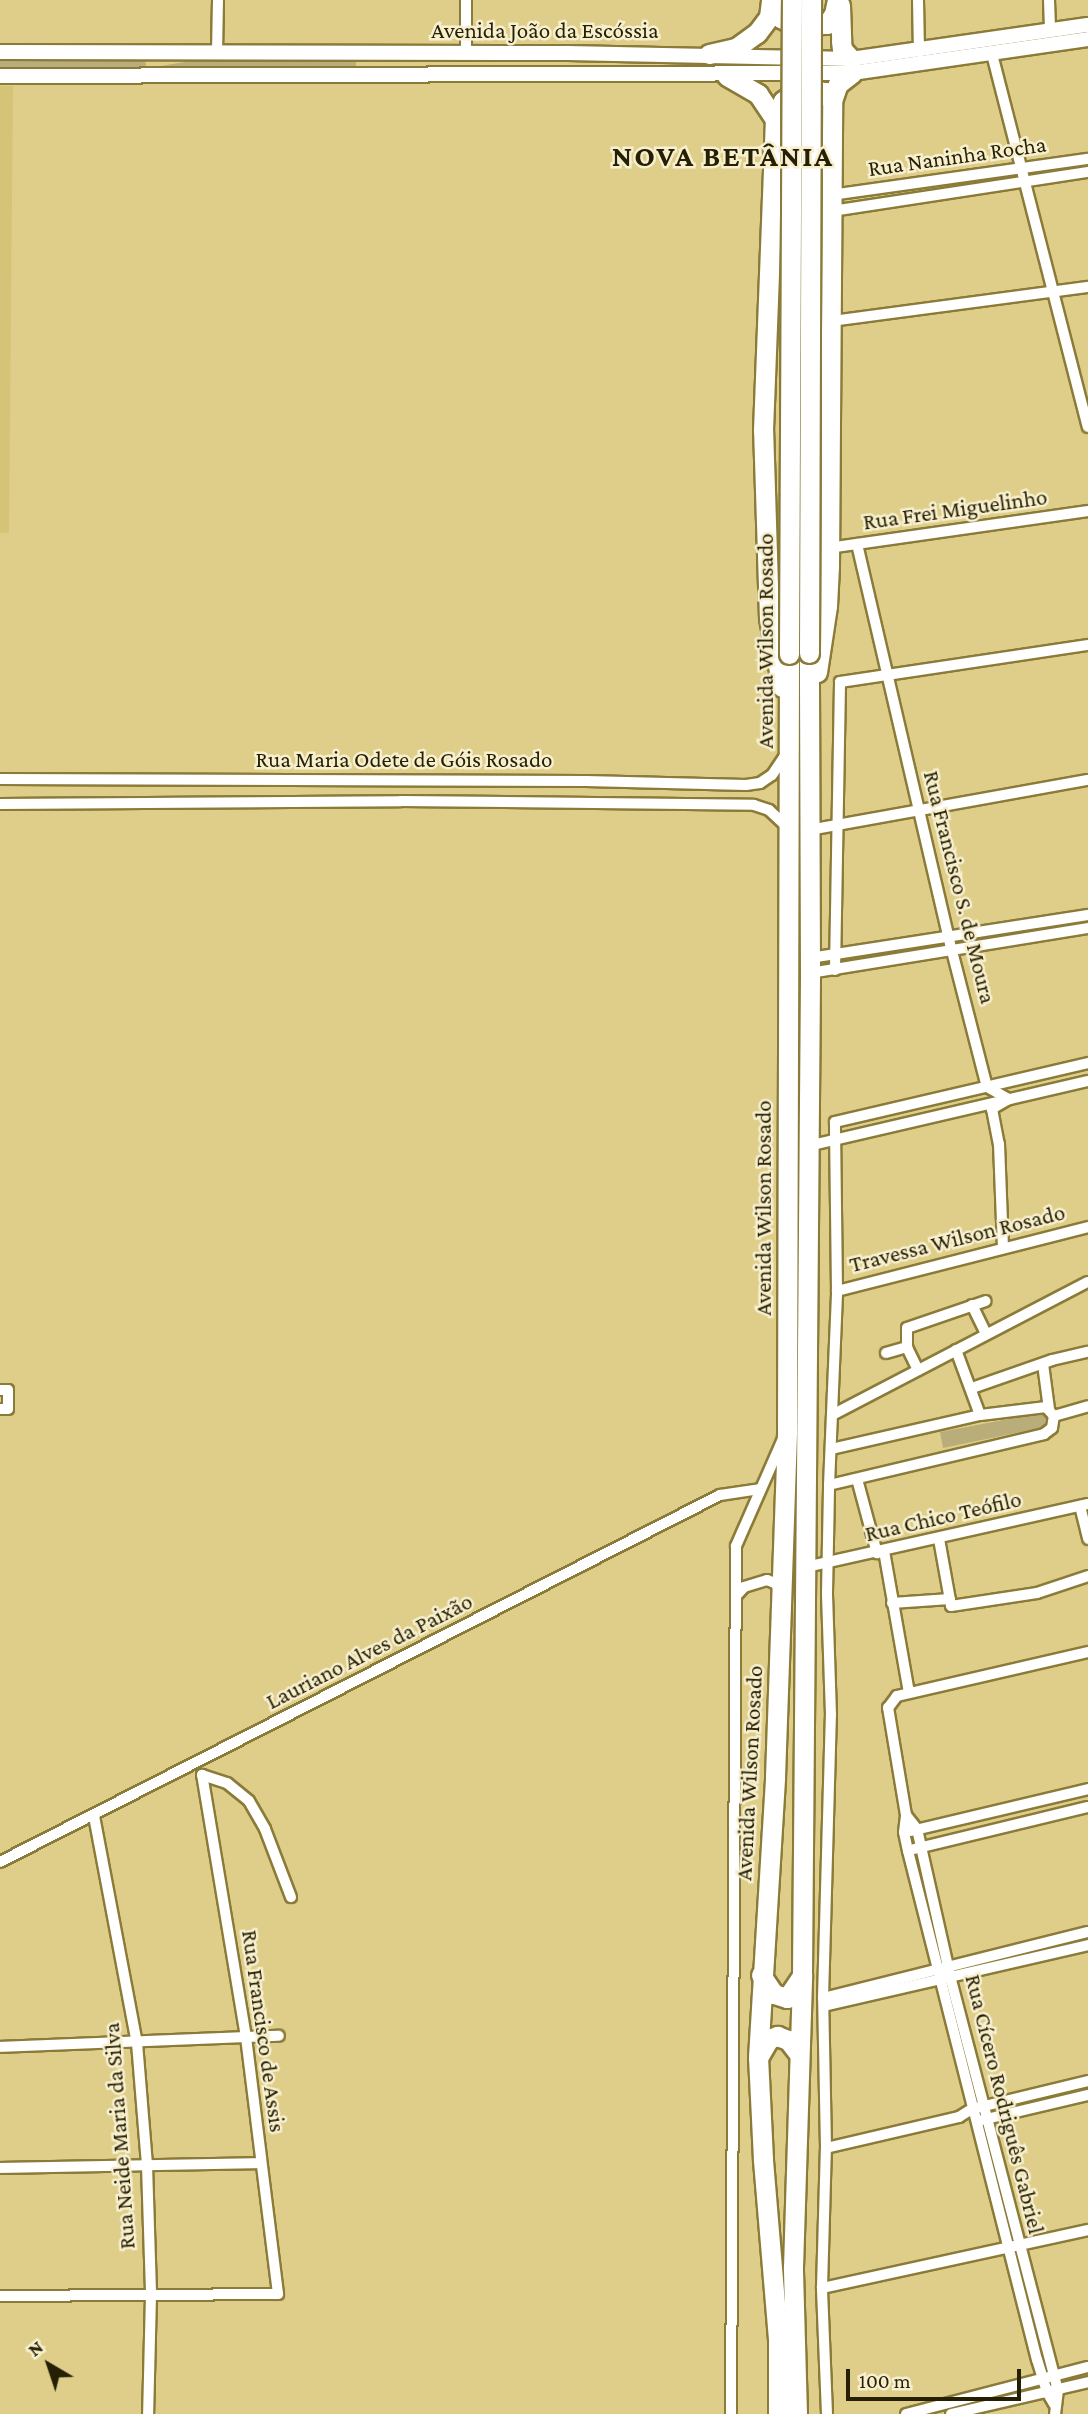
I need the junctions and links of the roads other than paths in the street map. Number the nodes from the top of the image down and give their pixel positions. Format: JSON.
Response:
{"nodes":[{"id":1,"x":218,"y":0,"type":"edge"},
{"id":2,"x":466,"y":0,"type":"edge"},
{"id":3,"x":773,"y":0,"type":"edge"},
{"id":4,"x":792,"y":0,"type":"edge"},
{"id":5,"x":811,"y":0,"type":"edge"},
{"id":6,"x":839,"y":0,"type":"edge"},
{"id":7,"x":918,"y":0,"type":"edge"},
{"id":8,"x":1049,"y":0,"type":"edge"},
{"id":9,"x":1088,"y":25,"type":"edge"},
{"id":10,"x":1050,"y":31,"type":"junction"},
{"id":11,"x":1088,"y":39,"type":"edge"},
{"id":12,"x":0,"y":52,"type":"edge"},
{"id":13,"x":217,"y":52,"type":"junction"},
{"id":14,"x":429,"y":52,"type":"junction"},
{"id":15,"x":466,"y":52,"type":"junction"},
{"id":16,"x":919,"y":52,"type":"junction"},
{"id":17,"x":198,"y":53,"type":"junction"},
{"id":18,"x":568,"y":53,"type":"junction"},
{"id":19,"x":709,"y":54,"type":"junction"},
{"id":20,"x":992,"y":54,"type":"junction"},
{"id":21,"x":852,"y":66,"type":"junction"},
{"id":22,"x":365,"y":74,"type":"junction"},
{"id":23,"x":493,"y":74,"type":"junction"},
{"id":24,"x":0,"y":76,"type":"edge"},
{"id":25,"x":727,"y":76,"type":"junction"},
{"id":26,"x":152,"y":77,"type":"junction"},
{"id":27,"x":832,"y":101,"type":"junction"},
{"id":28,"x":775,"y":119,"type":"junction"},
{"id":29,"x":1088,"y":159,"type":"edge"},
{"id":30,"x":1022,"y":168,"type":"junction"},
{"id":31,"x":1088,"y":172,"type":"edge"},
{"id":32,"x":1025,"y":181,"type":"junction"},
{"id":33,"x":832,"y":203,"type":"junction"},
{"id":34,"x":1088,"y":287,"type":"edge"},
{"id":35,"x":1054,"y":291,"type":"junction"},
{"id":36,"x":832,"y":321,"type":"junction"},
{"id":37,"x":1088,"y":427,"type":"edge"},
{"id":38,"x":1088,"y":511,"type":"edge"},
{"id":39,"x":857,"y":544,"type":"junction"},
{"id":40,"x":828,"y":548,"type":"junction"},
{"id":41,"x":1088,"y":645,"type":"edge"},
{"id":42,"x":887,"y":674,"type":"junction"},
{"id":43,"x":799,"y":719,"type":"junction"},
{"id":44,"x":790,"y":748,"type":"junction"},
{"id":45,"x":0,"y":779,"type":"edge"},
{"id":46,"x":435,"y":780,"type":"junction"},
{"id":47,"x":1088,"y":780,"type":"edge"},
{"id":48,"x":559,"y":781,"type":"junction"},
{"id":49,"x":401,"y":801,"type":"junction"},
{"id":50,"x":505,"y":803,"type":"junction"},
{"id":51,"x":0,"y":804,"type":"edge"},
{"id":52,"x":919,"y":811,"type":"junction"},
{"id":53,"x":836,"y":825,"type":"junction"},
{"id":54,"x":799,"y":830,"type":"junction"},
{"id":55,"x":1088,"y":915,"type":"edge"},
{"id":56,"x":1088,"y":928,"type":"edge"},
{"id":57,"x":948,"y":937,"type":"junction"},
{"id":58,"x":952,"y":951,"type":"junction"},
{"id":59,"x":835,"y":956,"type":"junction"},
{"id":60,"x":810,"y":966,"type":"junction"},
{"id":61,"x":835,"y":970,"type":"junction"},
{"id":62,"x":1088,"y":1063,"type":"edge"},
{"id":63,"x":1088,"y":1081,"type":"edge"},
{"id":64,"x":988,"y":1087,"type":"junction"},
{"id":65,"x":1009,"y":1099,"type":"junction"},
{"id":66,"x":835,"y":1140,"type":"junction"},
{"id":67,"x":808,"y":1146,"type":"junction"},
{"id":68,"x":1088,"y":1227,"type":"edge"},
{"id":69,"x":1003,"y":1248,"type":"junction"},
{"id":70,"x":1088,"y":1282,"type":"edge"},
{"id":71,"x":836,"y":1291,"type":"junction"},
{"id":72,"x":986,"y":1301,"type":"dead end"},
{"id":73,"x":972,"y":1306,"type":"junction"},
{"id":74,"x":986,"y":1334,"type":"junction"},
{"id":75,"x":907,"y":1347,"type":"junction"},
{"id":76,"x":956,"y":1350,"type":"junction"},
{"id":77,"x":1088,"y":1352,"type":"edge"},
{"id":78,"x":886,"y":1353,"type":"dead end"},
{"id":79,"x":1043,"y":1364,"type":"junction"},
{"id":80,"x":918,"y":1370,"type":"junction"},
{"id":81,"x":972,"y":1388,"type":"junction"},
{"id":82,"x":4,"y":1390,"type":"edge"},
{"id":83,"x":1088,"y":1406,"type":"edge"},
{"id":84,"x":4,"y":1409,"type":"edge"},
{"id":85,"x":1051,"y":1413,"type":"junction"},
{"id":86,"x":834,"y":1415,"type":"junction"},
{"id":87,"x":981,"y":1415,"type":"junction"},
{"id":88,"x":787,"y":1432,"type":"junction"},
{"id":89,"x":832,"y":1449,"type":"junction"},
{"id":90,"x":857,"y":1479,"type":"junction"},
{"id":91,"x":829,"y":1485,"type":"junction"},
{"id":92,"x":760,"y":1489,"type":"junction"},
{"id":93,"x":1084,"y":1505,"type":"edge"},
{"id":94,"x":939,"y":1539,"type":"junction"},
{"id":95,"x":1088,"y":1539,"type":"edge"},
{"id":96,"x":881,"y":1552,"type":"junction"},
{"id":97,"x":827,"y":1563,"type":"junction"},
{"id":98,"x":806,"y":1567,"type":"junction"},
{"id":99,"x":1088,"y":1577,"type":"edge"},
{"id":100,"x":782,"y":1592,"type":"junction"},
{"id":101,"x":736,"y":1596,"type":"junction"},
{"id":102,"x":950,"y":1599,"type":"junction"},
{"id":103,"x":892,"y":1603,"type":"junction"},
{"id":104,"x":1088,"y":1652,"type":"edge"},
{"id":105,"x":909,"y":1693,"type":"junction"},
{"id":106,"x":1088,"y":1788,"type":"edge"},
{"id":107,"x":1088,"y":1807,"type":"edge"},
{"id":108,"x":906,"y":1815,"type":"junction"},
{"id":109,"x":94,"y":1816,"type":"junction"},
{"id":110,"x":916,"y":1829,"type":"junction"},
{"id":111,"x":904,"y":1832,"type":"junction"},
{"id":112,"x":921,"y":1848,"type":"junction"},
{"id":113,"x":908,"y":1851,"type":"junction"},
{"id":114,"x":0,"y":1862,"type":"edge"},
{"id":115,"x":291,"y":1897,"type":"dead end"},
{"id":116,"x":1088,"y":1931,"type":"edge"},
{"id":117,"x":1088,"y":1945,"type":"edge"},
{"id":118,"x":944,"y":1972,"type":"junction"},
{"id":119,"x":802,"y":1974,"type":"junction"},
{"id":120,"x":761,"y":1975,"type":"junction"},
{"id":121,"x":823,"y":2002,"type":"junction"},
{"id":122,"x":279,"y":2036,"type":"dead end"},
{"id":123,"x":246,"y":2037,"type":"junction"},
{"id":124,"x":137,"y":2043,"type":"junction"},
{"id":125,"x":0,"y":2047,"type":"edge"},
{"id":126,"x":799,"y":2054,"type":"junction"},
{"id":127,"x":758,"y":2057,"type":"junction"},
{"id":128,"x":1088,"y":2081,"type":"edge"},
{"id":129,"x":1088,"y":2095,"type":"edge"},
{"id":130,"x":985,"y":2106,"type":"junction"},
{"id":131,"x":972,"y":2109,"type":"junction"},
{"id":132,"x":959,"y":2117,"type":"junction"},
{"id":133,"x":988,"y":2119,"type":"junction"},
{"id":134,"x":975,"y":2122,"type":"junction"},
{"id":135,"x":826,"y":2148,"type":"junction"},
{"id":136,"x":261,"y":2163,"type":"junction"},
{"id":137,"x":147,"y":2165,"type":"junction"},
{"id":138,"x":0,"y":2168,"type":"edge"},
{"id":139,"x":1088,"y":2230,"type":"edge"},
{"id":140,"x":1014,"y":2247,"type":"junction"},
{"id":141,"x":821,"y":2288,"type":"junction"},
{"id":142,"x":151,"y":2295,"type":"junction"},
{"id":143,"x":0,"y":2296,"type":"edge"},
{"id":144,"x":1088,"y":2367,"type":"edge"},
{"id":145,"x":1048,"y":2377,"type":"junction"},
{"id":146,"x":1088,"y":2382,"type":"edge"},
{"id":147,"x":1052,"y":2391,"type":"junction"},
{"id":148,"x":1055,"y":2409,"type":"edge"},
{"id":149,"x":148,"y":2414,"type":"edge"},
{"id":150,"x":731,"y":2414,"type":"edge"},
{"id":151,"x":778,"y":2414,"type":"edge"},
{"id":152,"x":797,"y":2414,"type":"edge"},
{"id":153,"x":827,"y":2414,"type":"edge"},
{"id":154,"x":906,"y":2414,"type":"edge"},
{"id":155,"x":951,"y":2414,"type":"edge"}],
"edges":[{"from":1,"to":13,"type":"street"},
{"from":2,"to":15,"type":"street"},
{"from":3,"to":6,"type":"highway"},
{"from":3,"to":19,"type":"highway"},
{"from":4,"to":43,"type":"highway","name":"Avenida Wilson Rosado","bridge":true},
{"from":5,"to":43,"type":"highway","name":"Avenida Wilson Rosado","bridge":true},
{"from":6,"to":21,"type":"highway"},
{"from":7,"to":16,"type":"street"},
{"from":8,"to":10,"type":"street"},
{"from":9,"to":10,"type":"main road","name":"Avenida João da Escóssia"},
{"from":10,"to":16,"type":"main road","name":"Avenida João da Escóssia"},
{"from":11,"to":20,"type":"main road","name":"Avenida João da Escóssia"},
{"from":12,"to":17,"type":"main road","name":"Avenida João da Escóssia"},
{"from":13,"to":14,"type":"main road","name":"Avenida João da Escóssia"},
{"from":13,"to":17,"type":"main road","name":"Avenida João da Escóssia"},
{"from":14,"to":15,"type":"main road","name":"Avenida João da Escóssia"},
{"from":14,"to":22,"type":"main road"},
{"from":15,"to":18,"type":"main road","name":"Avenida João da Escóssia"},
{"from":16,"to":21,"type":"main road","name":"Avenida João da Escóssia"},
{"from":17,"to":26,"type":"main road"},
{"from":18,"to":19,"type":"main road","name":"Avenida João da Escóssia"},
{"from":18,"to":23,"type":"main road"},
{"from":19,"to":21,"type":"main road","name":"Avenida João da Escóssia"},
{"from":20,"to":21,"type":"main road","name":"Avenida João da Escóssia"},
{"from":20,"to":30,"type":"street"},
{"from":21,"to":25,"type":"main road","name":"Avenida João da Escóssia"},
{"from":21,"to":27,"type":"highway"},
{"from":22,"to":23,"type":"main road","name":"Avenida João da Escóssia"},
{"from":22,"to":26,"type":"main road","name":"Avenida João da Escóssia"},
{"from":23,"to":25,"type":"main road","name":"Avenida João da Escóssia"},
{"from":24,"to":26,"type":"main road","name":"Avenida João da Escóssia"},
{"from":25,"to":28,"type":"highway"},
{"from":27,"to":28,"type":"highway"},
{"from":27,"to":33,"type":"highway"},
{"from":28,"to":43,"type":"highway"},
{"from":29,"to":30,"type":"street","name":"Rua Naninha Rocha"},
{"from":30,"to":32,"type":"street"},
{"from":30,"to":33,"type":"street","name":"Rua Naninha Rocha"},
{"from":31,"to":32,"type":"street","name":"Rua Naninha Rocha"},
{"from":32,"to":33,"type":"street","name":"Rua Naninha Rocha"},
{"from":32,"to":35,"type":"street"},
{"from":33,"to":36,"type":"highway"},
{"from":34,"to":35,"type":"street"},
{"from":35,"to":36,"type":"street"},
{"from":35,"to":37,"type":"street"},
{"from":36,"to":40,"type":"highway"},
{"from":38,"to":39,"type":"street","name":"Rua Frei Miguelinho"},
{"from":39,"to":40,"type":"street","name":"Rua Frei Miguelinho"},
{"from":39,"to":42,"type":"street","name":"Rua Francisco S. de Moura"},
{"from":40,"to":43,"type":"highway"},
{"from":41,"to":42,"type":"street"},
{"from":42,"to":52,"type":"street","name":"Rua Francisco S. de Moura"},
{"from":42,"to":53,"type":"street"},
{"from":43,"to":44,"type":"highway","name":"Avenida Wilson Rosado"},
{"from":43,"to":54,"type":"highway","name":"Avenida Wilson Rosado"},
{"from":44,"to":48,"type":"street","name":"Rua Maria Odete de Góis Rosado"},
{"from":44,"to":54,"type":"highway","name":"Avenida Wilson Rosado"},
{"from":45,"to":46,"type":"street","name":"Rua Maria Odete de Góis Rosado"},
{"from":46,"to":48,"type":"street","name":"Rua Maria Odete de Góis Rosado"},
{"from":46,"to":49,"type":"street"},
{"from":47,"to":52,"type":"street"},
{"from":48,"to":50,"type":"street"},
{"from":49,"to":50,"type":"street","name":"Rua Maria Odete de Góis Rosado"},
{"from":49,"to":51,"type":"street","name":"Rua Maria Odete de Góis Rosado"},
{"from":50,"to":54,"type":"street","name":"Rua Maria Odete de Góis Rosado"},
{"from":52,"to":53,"type":"street"},
{"from":52,"to":57,"type":"street","name":"Rua Francisco S. de Moura"},
{"from":53,"to":54,"type":"street"},
{"from":53,"to":59,"type":"street"},
{"from":54,"to":60,"type":"highway","name":"Avenida Wilson Rosado"},
{"from":54,"to":88,"type":"highway","name":"Avenida Wilson Rosado"},
{"from":55,"to":57,"type":"street"},
{"from":56,"to":58,"type":"street"},
{"from":57,"to":58,"type":"street","name":"Rua Francisco S. de Moura"},
{"from":57,"to":59,"type":"street"},
{"from":58,"to":61,"type":"street"},
{"from":58,"to":64,"type":"street","name":"Rua Francisco S. de Moura"},
{"from":59,"to":60,"type":"street"},
{"from":59,"to":61,"type":"street"},
{"from":60,"to":61,"type":"street"},
{"from":60,"to":67,"type":"highway","name":"Avenida Wilson Rosado"},
{"from":62,"to":64,"type":"street"},
{"from":63,"to":65,"type":"street"},
{"from":64,"to":65,"type":"street"},
{"from":64,"to":66,"type":"street"},
{"from":65,"to":66,"type":"street"},
{"from":65,"to":69,"type":"street"},
{"from":66,"to":67,"type":"street"},
{"from":66,"to":71,"type":"street"},
{"from":67,"to":98,"type":"highway","name":"Avenida Wilson Rosado"},
{"from":68,"to":69,"type":"street","name":"Travessa Wilson Rosado"},
{"from":69,"to":71,"type":"street","name":"Travessa Wilson Rosado"},
{"from":70,"to":74,"type":"street"},
{"from":71,"to":86,"type":"street"},
{"from":72,"to":73,"type":"street"},
{"from":73,"to":74,"type":"street"},
{"from":73,"to":75,"type":"street"},
{"from":74,"to":76,"type":"street"},
{"from":75,"to":78,"type":"street"},
{"from":75,"to":80,"type":"street"},
{"from":76,"to":80,"type":"street"},
{"from":76,"to":81,"type":"street"},
{"from":77,"to":79,"type":"street"},
{"from":79,"to":81,"type":"street"},
{"from":79,"to":85,"type":"street"},
{"from":80,"to":86,"type":"street"},
{"from":81,"to":87,"type":"street"},
{"from":82,"to":84,"type":"street"},
{"from":83,"to":85,"type":"street"},
{"from":85,"to":87,"type":"street"},
{"from":85,"to":90,"type":"street"},
{"from":86,"to":89,"type":"street"},
{"from":87,"to":89,"type":"street"},
{"from":88,"to":92,"type":"street"},
{"from":88,"to":100,"type":"highway","name":"Avenida Wilson Rosado"},
{"from":89,"to":91,"type":"street"},
{"from":90,"to":91,"type":"street"},
{"from":90,"to":96,"type":"street"},
{"from":91,"to":97,"type":"street"},
{"from":92,"to":101,"type":"street"},
{"from":92,"to":109,"type":"street","name":"Lauriano Alves da Paixão"},
{"from":93,"to":94,"type":"street","name":"Rua Chico Teófilo"},
{"from":93,"to":95,"type":"street"},
{"from":94,"to":96,"type":"street","name":"Rua Chico Teófilo"},
{"from":94,"to":102,"type":"street"},
{"from":96,"to":97,"type":"street","name":"Rua Chico Teófilo"},
{"from":96,"to":103,"type":"street"},
{"from":97,"to":98,"type":"street","name":"Rua Chico Teófilo"},
{"from":97,"to":121,"type":"street"},
{"from":98,"to":119,"type":"highway","name":"Avenida Wilson Rosado"},
{"from":99,"to":102,"type":"street"},
{"from":100,"to":101,"type":"street"},
{"from":100,"to":120,"type":"highway","name":"Avenida Wilson Rosado"},
{"from":101,"to":150,"type":"street"},
{"from":102,"to":103,"type":"street"},
{"from":103,"to":105,"type":"street"},
{"from":104,"to":105,"type":"street"},
{"from":105,"to":108,"type":"street","name":"Rua Cícero Rodriguês Gabriel"},
{"from":106,"to":110,"type":"street"},
{"from":107,"to":112,"type":"street"},
{"from":108,"to":110,"type":"street","name":"Rua Cícero Rodriguês Gabriel"},
{"from":108,"to":111,"type":"street","name":"Rua Cícero Rodriguês Gabriel"},
{"from":109,"to":114,"type":"street","name":"Lauriano Alves da Paixão"},
{"from":109,"to":124,"type":"street","name":"Rua Neide Maria da Silva"},
{"from":110,"to":111,"type":"street"},
{"from":110,"to":112,"type":"street","name":"Rua Cícero Rodriguês Gabriel"},
{"from":111,"to":113,"type":"street","name":"Rua Cícero Rodriguês Gabriel"},
{"from":112,"to":113,"type":"street"},
{"from":112,"to":118,"type":"street","name":"Rua Cícero Rodriguês Gabriel"},
{"from":113,"to":118,"type":"street","name":"Rua Cícero Rodriguês Gabriel"},
{"from":115,"to":123,"type":"street","name":"Rua Francisco de Assis"},
{"from":116,"to":118,"type":"street"},
{"from":117,"to":118,"type":"street"},
{"from":118,"to":121,"type":"street"},
{"from":118,"to":130,"type":"street","name":"Rua Cícero Rodriguês Gabriel"},
{"from":118,"to":131,"type":"street","name":"Rua Cícero Rodriguês Gabriel"},
{"from":119,"to":120,"type":"highway"},
{"from":119,"to":126,"type":"highway","name":"Avenida Wilson Rosado"},
{"from":120,"to":127,"type":"highway","name":"Avenida Wilson Rosado"},
{"from":121,"to":135,"type":"street"},
{"from":122,"to":123,"type":"street"},
{"from":123,"to":124,"type":"street"},
{"from":123,"to":136,"type":"street","name":"Rua Francisco de Assis"},
{"from":124,"to":125,"type":"street"},
{"from":124,"to":137,"type":"street","name":"Rua Neide Maria da Silva"},
{"from":126,"to":127,"type":"highway"},
{"from":126,"to":152,"type":"highway","name":"Avenida Wilson Rosado"},
{"from":127,"to":151,"type":"highway","name":"Avenida Wilson Rosado"},
{"from":128,"to":130,"type":"street"},
{"from":129,"to":133,"type":"street"},
{"from":130,"to":131,"type":"street"},
{"from":130,"to":133,"type":"street","name":"Rua Cícero Rodriguês Gabriel"},
{"from":131,"to":132,"type":"street"},
{"from":131,"to":134,"type":"street","name":"Rua Cícero Rodriguês Gabriel"},
{"from":132,"to":134,"type":"street"},
{"from":132,"to":135,"type":"street"},
{"from":133,"to":134,"type":"street"},
{"from":133,"to":140,"type":"street","name":"Rua Cícero Rodriguês Gabriel"},
{"from":134,"to":140,"type":"street","name":"Rua Cícero Rodriguês Gabriel"},
{"from":135,"to":141,"type":"street"},
{"from":136,"to":137,"type":"street"},
{"from":136,"to":142,"type":"street","name":"Rua Francisco de Assis"},
{"from":137,"to":138,"type":"street"},
{"from":137,"to":142,"type":"street","name":"Rua Neide Maria da Silva"},
{"from":139,"to":140,"type":"street"},
{"from":140,"to":141,"type":"street"},
{"from":140,"to":145,"type":"street","name":"Rua Cícero Rodriguês Gabriel"},
{"from":141,"to":153,"type":"street"},
{"from":142,"to":143,"type":"street"},
{"from":142,"to":149,"type":"street","name":"Rua Neide Maria da Silva"},
{"from":144,"to":145,"type":"street"},
{"from":145,"to":147,"type":"street","name":"Rua Cícero Rodriguês Gabriel"},
{"from":145,"to":154,"type":"street"},
{"from":146,"to":147,"type":"street"},
{"from":147,"to":148,"type":"street"},
{"from":147,"to":155,"type":"street"}]}
